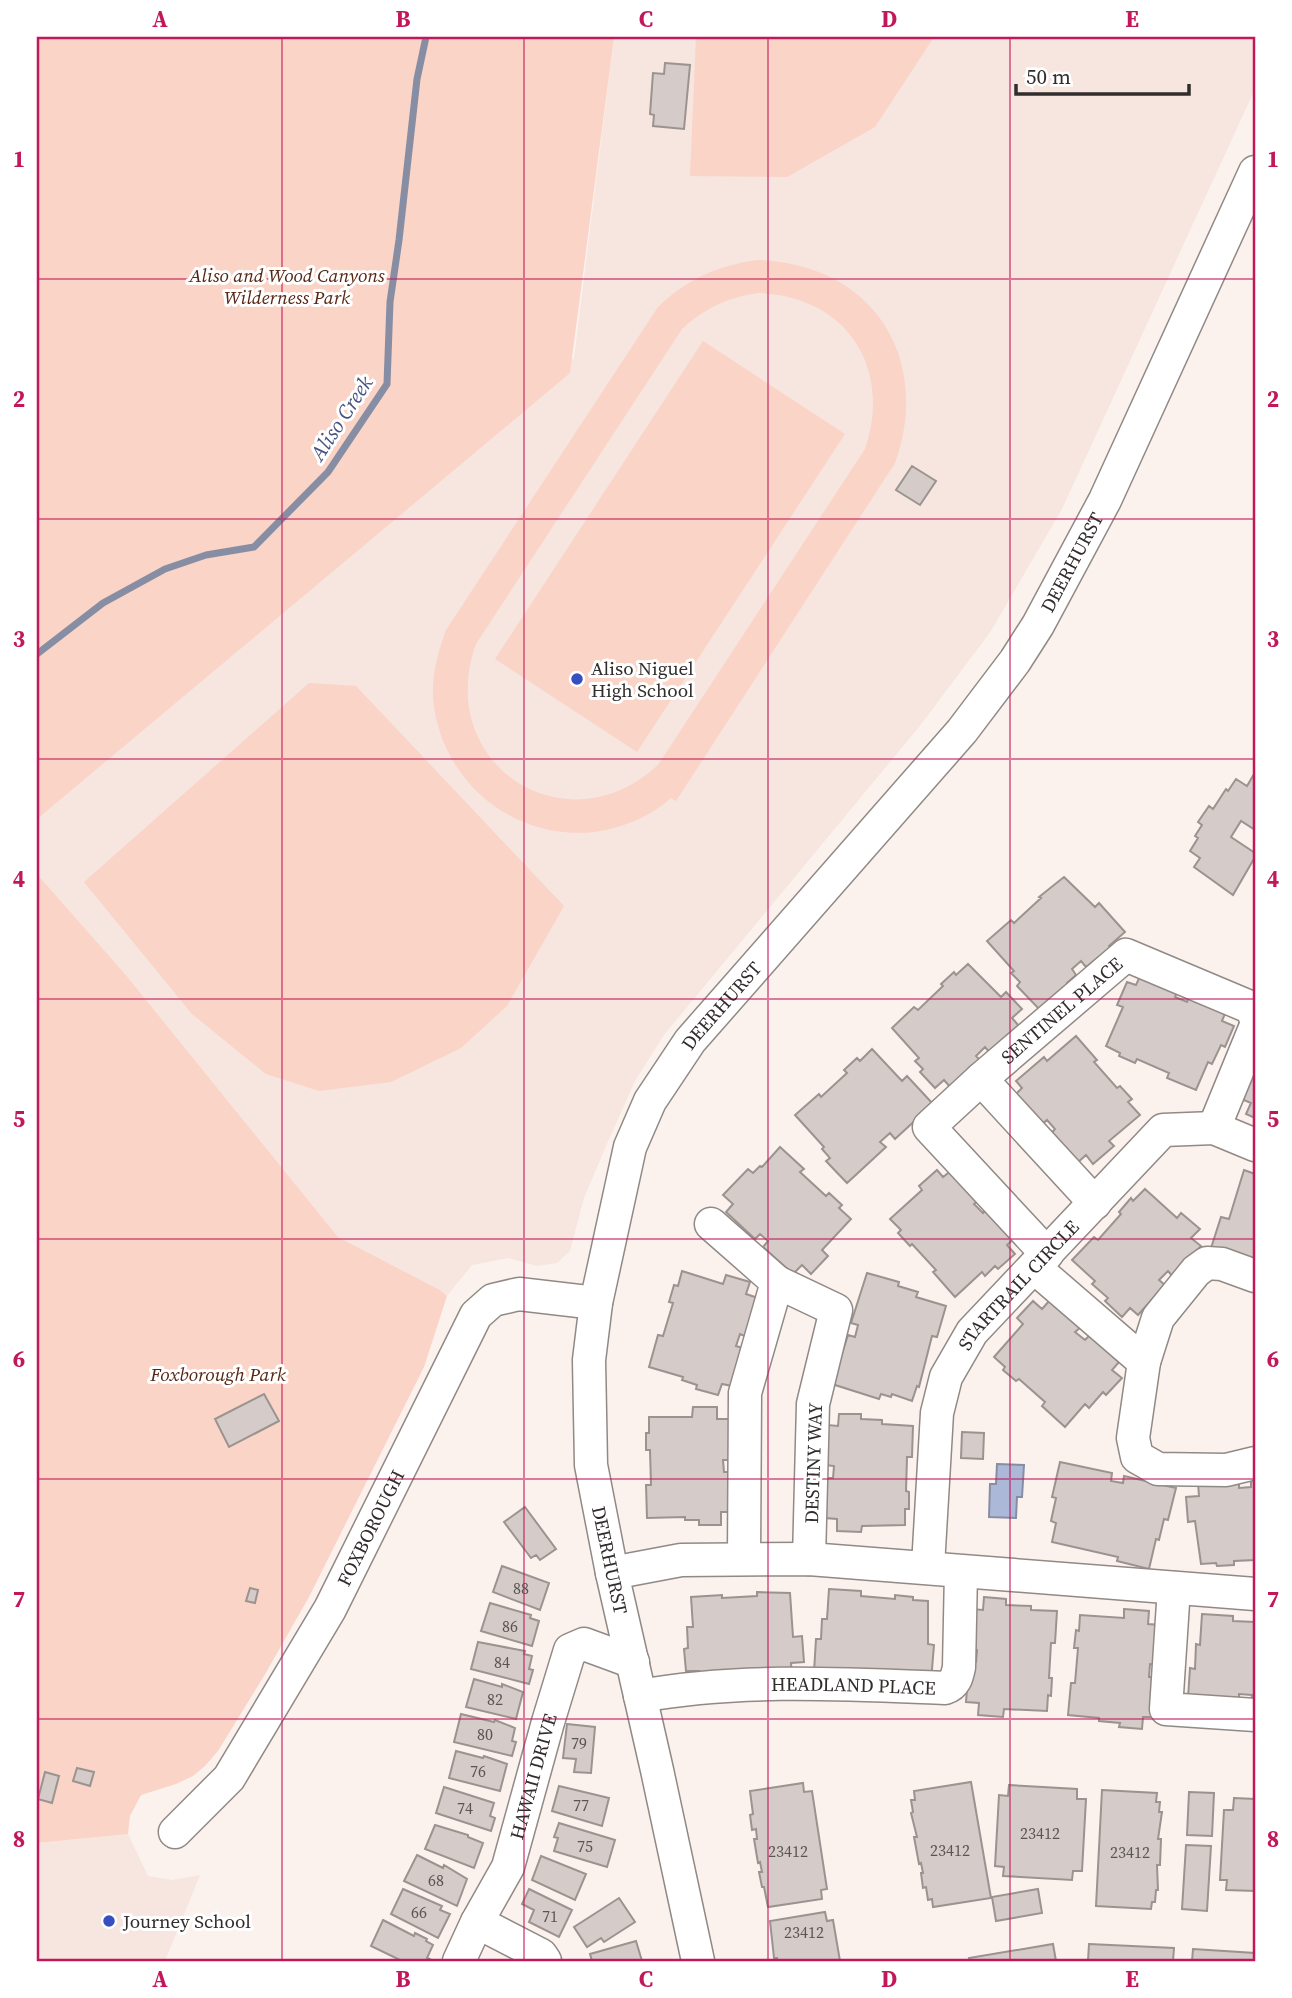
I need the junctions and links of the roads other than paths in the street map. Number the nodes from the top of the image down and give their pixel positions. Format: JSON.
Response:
{"nodes":[{"id":1,"x":1255,"y":172,"type":"edge"},
{"id":2,"x":1255,"y":1017,"type":"edge"},
{"id":3,"x":1255,"y":1028,"type":"edge"},
{"id":4,"x":981,"y":1079,"type":"junction"},
{"id":5,"x":1214,"y":1128,"type":"junction"},
{"id":6,"x":1255,"y":1145,"type":"edge"},
{"id":7,"x":1095,"y":1203,"type":"junction"},
{"id":8,"x":710,"y":1224,"type":"dead end"},
{"id":9,"x":1041,"y":1261,"type":"junction"},
{"id":10,"x":1255,"y":1276,"type":"edge"},
{"id":11,"x":777,"y":1282,"type":"junction"},
{"id":12,"x":596,"y":1303,"type":"junction"},
{"id":13,"x":1144,"y":1362,"type":"junction"},
{"id":14,"x":1255,"y":1463,"type":"edge"},
{"id":15,"x":744,"y":1558,"type":"junction"},
{"id":16,"x":809,"y":1559,"type":"junction"},
{"id":17,"x":928,"y":1566,"type":"junction"},
{"id":18,"x":961,"y":1572,"type":"junction"},
{"id":19,"x":612,"y":1573,"type":"junction"},
{"id":20,"x":1174,"y":1588,"type":"junction"},
{"id":21,"x":1255,"y":1594,"type":"edge"},
{"id":22,"x":632,"y":1662,"type":"junction"},
{"id":23,"x":640,"y":1696,"type":"junction"},
{"id":24,"x":1255,"y":1715,"type":"edge"},
{"id":25,"x":175,"y":1832,"type":"dead end"},
{"id":26,"x":477,"y":1922,"type":"junction"},
{"id":27,"x":459,"y":1961,"type":"edge"},
{"id":28,"x":545,"y":1961,"type":"edge"},
{"id":29,"x":698,"y":1961,"type":"edge"}],
"edges":[{"from":1,"to":12,"type":"street","name":"DEERHURST"},
{"from":2,"to":4,"type":"street","name":"SENTINEL PLACE"},
{"from":3,"to":5,"type":"street"},
{"from":4,"to":7,"type":"street","name":"SENTINEL PLACE"},
{"from":4,"to":9,"type":"street","name":"SENTINEL PLACE"},
{"from":5,"to":6,"type":"street","name":"STARTRAIL CIRCLE"},
{"from":5,"to":7,"type":"street","name":"STARTRAIL CIRCLE"},
{"from":7,"to":9,"type":"street","name":"STARTRAIL CIRCLE"},
{"from":8,"to":11,"type":"street","name":"DESTINY WAY"},
{"from":9,"to":13,"type":"street"},
{"from":9,"to":17,"type":"street","name":"STARTRAIL CIRCLE"},
{"from":10,"to":13,"type":"street"},
{"from":11,"to":15,"type":"street"},
{"from":11,"to":16,"type":"street","name":"DESTINY WAY"},
{"from":12,"to":19,"type":"street","name":"DEERHURST"},
{"from":12,"to":25,"type":"street","name":"FOXBOROUGH"},
{"from":13,"to":14,"type":"street"},
{"from":15,"to":16,"type":"street"},
{"from":15,"to":19,"type":"street"},
{"from":16,"to":17,"type":"street"},
{"from":17,"to":18,"type":"street"},
{"from":18,"to":20,"type":"street"},
{"from":18,"to":23,"type":"street","name":"HEADLAND PLACE"},
{"from":19,"to":22,"type":"street","name":"DEERHURST"},
{"from":20,"to":21,"type":"street"},
{"from":20,"to":24,"type":"street"},
{"from":22,"to":23,"type":"street","name":"DEERHURST"},
{"from":22,"to":26,"type":"street","name":"HAWAII DRIVE"},
{"from":23,"to":29,"type":"street","name":"DEERHURST"},
{"from":26,"to":27,"type":"street","name":"HAWAII DRIVE"},
{"from":26,"to":28,"type":"street"}]}
